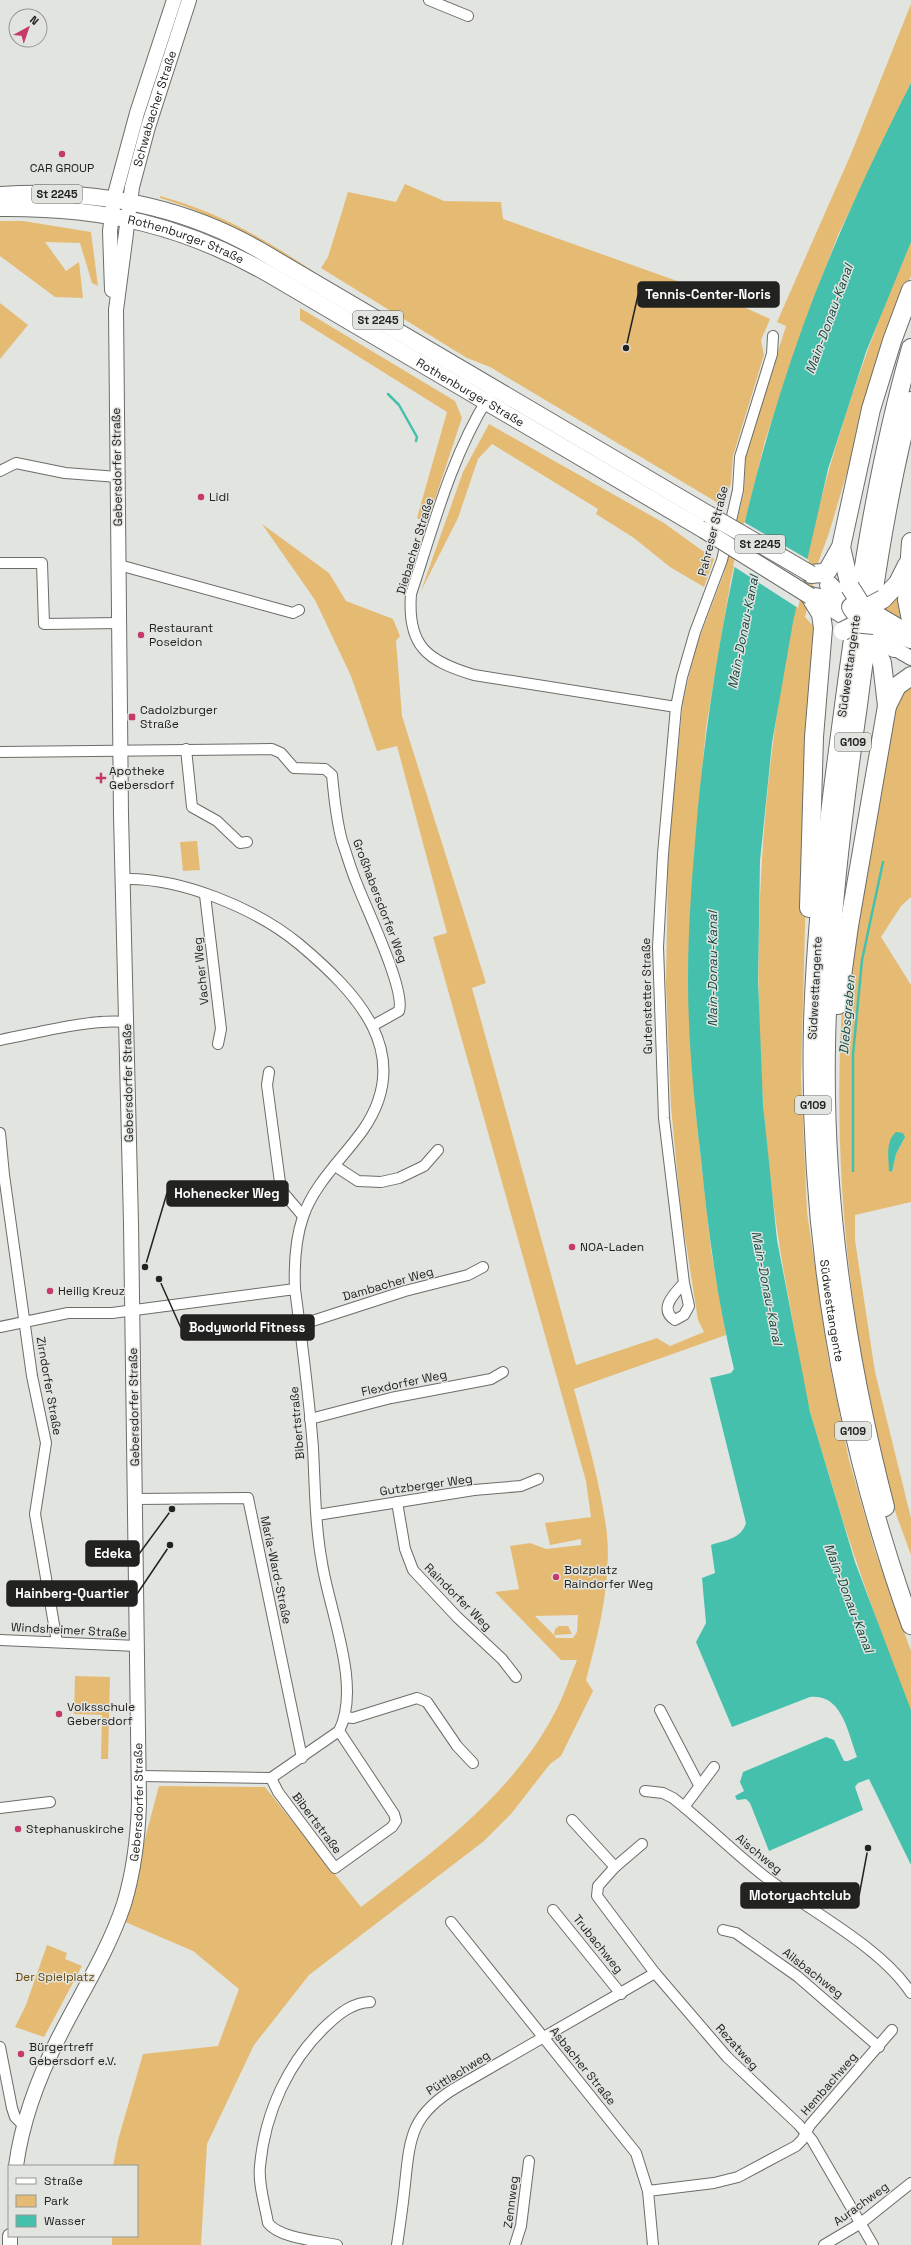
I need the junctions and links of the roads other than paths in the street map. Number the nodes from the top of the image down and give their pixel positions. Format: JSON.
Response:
{"nodes":[{"id":1,"x":174,"y":0,"type":"edge"},
{"id":2,"x":188,"y":0,"type":"edge"},
{"id":3,"x":429,"y":0,"type":"edge"},
{"id":4,"x":468,"y":16,"type":"dead end"},
{"id":5,"x":0,"y":195,"type":"edge"},
{"id":6,"x":122,"y":200,"type":"junction"},
{"id":7,"x":0,"y":208,"type":"edge"},
{"id":8,"x":119,"y":217,"type":"junction"},
{"id":9,"x":911,"y":290,"type":"edge"},
{"id":10,"x":773,"y":336,"type":"dead end"},
{"id":11,"x":911,"y":348,"type":"edge"},
{"id":12,"x":490,"y":395,"type":"junction"},
{"id":13,"x":911,"y":401,"type":"edge"},
{"id":14,"x":0,"y":471,"type":"edge"},
{"id":15,"x":118,"y":477,"type":"junction"},
{"id":16,"x":842,"y":547,"type":"junction"},
{"id":17,"x":910,"y":550,"type":"edge"},
{"id":18,"x":0,"y":563,"type":"edge"},
{"id":19,"x":119,"y":566,"type":"junction"},
{"id":20,"x":817,"y":578,"type":"junction"},
{"id":21,"x":810,"y":596,"type":"junction"},
{"id":22,"x":299,"y":610,"type":"dead end"},
{"id":23,"x":863,"y":618,"type":"junction"},
{"id":24,"x":911,"y":620,"type":"edge"},
{"id":25,"x":120,"y":623,"type":"junction"},
{"id":26,"x":911,"y":633,"type":"edge"},
{"id":27,"x":911,"y":639,"type":"edge"},
{"id":28,"x":894,"y":648,"type":"joint"},
{"id":29,"x":911,"y":658,"type":"edge"},
{"id":30,"x":820,"y":665,"type":"junction"},
{"id":31,"x":911,"y":676,"type":"edge"},
{"id":32,"x":887,"y":706,"type":"junction"},
{"id":33,"x":676,"y":707,"type":"junction"},
{"id":34,"x":186,"y":749,"type":"junction"},
{"id":35,"x":121,"y":750,"type":"junction"},
{"id":36,"x":0,"y":752,"type":"edge"},
{"id":37,"x":247,"y":842,"type":"dead end"},
{"id":38,"x":123,"y":880,"type":"junction"},
{"id":39,"x":205,"y":895,"type":"junction"},
{"id":40,"x":815,"y":978,"type":"junction"},
{"id":41,"x":126,"y":1022,"type":"junction"},
{"id":42,"x":374,"y":1025,"type":"junction"},
{"id":43,"x":0,"y":1040,"type":"edge"},
{"id":44,"x":218,"y":1044,"type":"dead end"},
{"id":45,"x":269,"y":1072,"type":"dead end"},
{"id":46,"x":826,"y":1086,"type":"junction"},
{"id":47,"x":0,"y":1133,"type":"edge"},
{"id":48,"x":438,"y":1150,"type":"dead end"},
{"id":49,"x":335,"y":1166,"type":"junction"},
{"id":50,"x":303,"y":1216,"type":"junction"},
{"id":51,"x":483,"y":1267,"type":"dead end"},
{"id":52,"x":684,"y":1283,"type":"dead end"},
{"id":53,"x":295,"y":1289,"type":"junction"},
{"id":54,"x":133,"y":1310,"type":"junction"},
{"id":55,"x":25,"y":1321,"type":"junction"},
{"id":56,"x":300,"y":1325,"type":"junction"},
{"id":57,"x":0,"y":1327,"type":"edge"},
{"id":58,"x":504,"y":1372,"type":"dead end"},
{"id":59,"x":310,"y":1419,"type":"junction"},
{"id":60,"x":538,"y":1479,"type":"dead end"},
{"id":61,"x":135,"y":1498,"type":"junction"},
{"id":62,"x":397,"y":1502,"type":"junction"},
{"id":63,"x":317,"y":1515,"type":"junction"},
{"id":64,"x":911,"y":1588,"type":"edge"},
{"id":65,"x":911,"y":1625,"type":"edge"},
{"id":66,"x":0,"y":1640,"type":"edge"},
{"id":67,"x":57,"y":1642,"type":"junction"},
{"id":68,"x":137,"y":1646,"type":"junction"},
{"id":69,"x":516,"y":1677,"type":"dead end"},
{"id":70,"x":660,"y":1710,"type":"dead end"},
{"id":71,"x":345,"y":1717,"type":"junction"},
{"id":72,"x":339,"y":1731,"type":"junction"},
{"id":73,"x":302,"y":1758,"type":"junction"},
{"id":74,"x":473,"y":1763,"type":"dead end"},
{"id":75,"x":714,"y":1767,"type":"dead end"},
{"id":76,"x":139,"y":1776,"type":"junction"},
{"id":77,"x":271,"y":1778,"type":"junction"},
{"id":78,"x":699,"y":1785,"type":"junction"},
{"id":79,"x":645,"y":1790,"type":"dead end"},
{"id":80,"x":50,"y":1802,"type":"dead end"},
{"id":81,"x":684,"y":1807,"type":"junction"},
{"id":82,"x":0,"y":1808,"type":"edge"},
{"id":83,"x":572,"y":1820,"type":"dead end"},
{"id":84,"x":642,"y":1844,"type":"dead end"},
{"id":85,"x":615,"y":1867,"type":"junction"},
{"id":86,"x":553,"y":1910,"type":"dead end"},
{"id":87,"x":451,"y":1922,"type":"dead end"},
{"id":88,"x":723,"y":1930,"type":"dead end"},
{"id":89,"x":655,"y":1973,"type":"junction"},
{"id":90,"x":911,"y":1993,"type":"edge"},
{"id":91,"x":621,"y":1994,"type":"junction"},
{"id":92,"x":370,"y":2002,"type":"dead end"},
{"id":93,"x":892,"y":2030,"type":"dead end"},
{"id":94,"x":542,"y":2038,"type":"junction"},
{"id":95,"x":0,"y":2047,"type":"edge"},
{"id":96,"x":879,"y":2047,"type":"junction"},
{"id":97,"x":24,"y":2126,"type":"junction"},
{"id":98,"x":806,"y":2133,"type":"junction"},
{"id":99,"x":529,"y":2161,"type":"dead end"},
{"id":100,"x":16,"y":2165,"type":"edge"},
{"id":101,"x":911,"y":2183,"type":"edge"},
{"id":102,"x":648,"y":2191,"type":"junction"},
{"id":103,"x":861,"y":2223,"type":"junction"},
{"id":104,"x":337,"y":2245,"type":"edge"},
{"id":105,"x":398,"y":2245,"type":"edge"},
{"id":106,"x":515,"y":2245,"type":"edge"},
{"id":107,"x":653,"y":2245,"type":"edge"},
{"id":108,"x":824,"y":2245,"type":"edge"},
{"id":109,"x":873,"y":2245,"type":"edge"}],
"edges":[{"from":1,"to":6,"type":"main road","name":"Schwabacher Straße"},
{"from":2,"to":6,"type":"main road","name":"Schwabacher Straße"},
{"from":3,"to":4,"type":"street"},
{"from":5,"to":6,"type":"main road","name":"Rothenburger Straße","number":"St 2245"},
{"from":6,"to":8,"type":"main road","name":"Schwabacher Straße"},
{"from":6,"to":12,"type":"main road","name":"Rothenburger Straße","number":"St 2245"},
{"from":7,"to":8,"type":"main road","name":"Rothenburger Straße","number":"St 2245"},
{"from":8,"to":12,"type":"main road","name":"Rothenburger Straße","number":"St 2245"},
{"from":8,"to":15,"type":"main road","name":"Gebersdorfer Straße"},
{"from":9,"to":16,"type":"highway"},
{"from":10,"to":33,"type":"street","name":"Pahreser Straße"},
{"from":11,"to":40,"type":"highway","name":"Südwesttangente","number":"G109"},
{"from":12,"to":20,"type":"main road","name":"Rothenburger Straße","number":"St 2245","bridge":true},
{"from":12,"to":21,"type":"main road","name":"Rothenburger Straße","number":"St 2245","bridge":true},
{"from":12,"to":33,"type":"street","name":"Diebacher Straße"},
{"from":13,"to":46,"type":"highway","name":"Südwesttangente","number":"G109"},
{"from":14,"to":15,"type":"street"},
{"from":15,"to":19,"type":"main road","name":"Gebersdorfer Straße"},
{"from":16,"to":20,"type":"highway"},
{"from":16,"to":23,"type":"highway"},
{"from":17,"to":23,"type":"highway"},
{"from":17,"to":24,"type":"highway"},
{"from":18,"to":25,"type":"street"},
{"from":19,"to":22,"type":"street"},
{"from":19,"to":25,"type":"main road","name":"Gebersdorfer Straße"},
{"from":20,"to":23,"type":"highway"},
{"from":21,"to":23,"type":"highway"},
{"from":21,"to":30,"type":"highway"},
{"from":23,"to":26,"type":"main road"},
{"from":23,"to":27,"type":"highway"},
{"from":23,"to":28,"type":"highway"},
{"from":23,"to":30,"type":"highway"},
{"from":23,"to":32,"type":"highway"},
{"from":25,"to":35,"type":"main road","name":"Gebersdorfer Straße"},
{"from":28,"to":29,"type":"main road"},
{"from":30,"to":40,"type":"highway"},
{"from":31,"to":32,"type":"highway"},
{"from":32,"to":46,"type":"highway"},
{"from":33,"to":52,"type":"street","name":"Gutenstetter Straße"},
{"from":34,"to":35,"type":"street","name":"Großhabersdorfer Weg"},
{"from":34,"to":37,"type":"street"},
{"from":34,"to":42,"type":"street","name":"Großhabersdorfer Weg"},
{"from":35,"to":36,"type":"street"},
{"from":35,"to":38,"type":"main road","name":"Gebersdorfer Straße"},
{"from":38,"to":39,"type":"street"},
{"from":38,"to":41,"type":"main road","name":"Gebersdorfer Straße"},
{"from":39,"to":42,"type":"street"},
{"from":39,"to":44,"type":"street","name":"Vacher Weg"},
{"from":40,"to":65,"type":"highway","name":"Südwesttangente","number":"G109"},
{"from":41,"to":43,"type":"street"},
{"from":41,"to":54,"type":"main road","name":"Gebersdorfer Straße"},
{"from":42,"to":49,"type":"street","name":"Bibertstraße"},
{"from":45,"to":50,"type":"street"},
{"from":46,"to":64,"type":"highway","name":"Südwesttangente","number":"G109"},
{"from":47,"to":55,"type":"street","name":"Zirndorfer Straße"},
{"from":48,"to":49,"type":"street"},
{"from":49,"to":50,"type":"street","name":"Bibertstraße"},
{"from":50,"to":53,"type":"street","name":"Bibertstraße"},
{"from":51,"to":56,"type":"street","name":"Dambacher Weg"},
{"from":53,"to":54,"type":"street"},
{"from":53,"to":56,"type":"street","name":"Bibertstraße"},
{"from":54,"to":55,"type":"street"},
{"from":54,"to":61,"type":"main road","name":"Gebersdorfer Straße"},
{"from":55,"to":57,"type":"street"},
{"from":55,"to":67,"type":"street","name":"Zirndorfer Straße"},
{"from":56,"to":59,"type":"street","name":"Bibertstraße"},
{"from":58,"to":59,"type":"street","name":"Flexdorfer Weg"},
{"from":59,"to":63,"type":"street","name":"Bibertstraße"},
{"from":60,"to":62,"type":"street","name":"Gutzberger Weg"},
{"from":61,"to":68,"type":"main road","name":"Gebersdorfer Straße"},
{"from":61,"to":73,"type":"street","name":"Maria-Ward-Straße"},
{"from":62,"to":63,"type":"street","name":"Gutzberger Weg"},
{"from":62,"to":69,"type":"street","name":"Raindorfer Weg"},
{"from":63,"to":71,"type":"street","name":"Bibertstraße"},
{"from":66,"to":67,"type":"street","name":"Windsheimer Straße"},
{"from":67,"to":68,"type":"street","name":"Windsheimer Straße"},
{"from":68,"to":76,"type":"main road","name":"Gebersdorfer Straße"},
{"from":70,"to":78,"type":"street"},
{"from":71,"to":72,"type":"street","name":"Bibertstraße"},
{"from":71,"to":74,"type":"street"},
{"from":72,"to":73,"type":"street"},
{"from":72,"to":77,"type":"street","name":"Bibertstraße"},
{"from":73,"to":77,"type":"street"},
{"from":75,"to":78,"type":"street"},
{"from":76,"to":77,"type":"street"},
{"from":76,"to":97,"type":"main road","name":"Gebersdorfer Straße"},
{"from":78,"to":81,"type":"street"},
{"from":79,"to":81,"type":"street","name":"Aischweg"},
{"from":80,"to":82,"type":"street"},
{"from":81,"to":90,"type":"street","name":"Aischweg"},
{"from":83,"to":85,"type":"street"},
{"from":84,"to":85,"type":"street","name":"Rezatweg"},
{"from":85,"to":89,"type":"street","name":"Rezatweg"},
{"from":86,"to":91,"type":"street","name":"Trubachweg"},
{"from":87,"to":94,"type":"street","name":"Asbacher Straße"},
{"from":88,"to":96,"type":"street","name":"Ailsbachweg"},
{"from":89,"to":91,"type":"street"},
{"from":89,"to":98,"type":"street","name":"Rezatweg"},
{"from":91,"to":94,"type":"street"},
{"from":92,"to":104,"type":"street"},
{"from":93,"to":96,"type":"street","name":"Hembachweg"},
{"from":94,"to":102,"type":"street","name":"Asbacher Straße"},
{"from":94,"to":105,"type":"street","name":"Püttlachweg"},
{"from":95,"to":97,"type":"street"},
{"from":96,"to":98,"type":"street","name":"Hembachweg"},
{"from":97,"to":100,"type":"main road","name":"Gebersdorfer Straße"},
{"from":98,"to":102,"type":"street","name":"Hembachweg"},
{"from":98,"to":103,"type":"street","name":"Rezatweg"},
{"from":99,"to":106,"type":"street","name":"Zennweg"},
{"from":101,"to":103,"type":"street","name":"Aurachweg"},
{"from":102,"to":107,"type":"street","name":"Asbacher Straße"},
{"from":103,"to":108,"type":"street","name":"Aurachweg"},
{"from":103,"to":109,"type":"street","name":"Rezatweg"}]}
